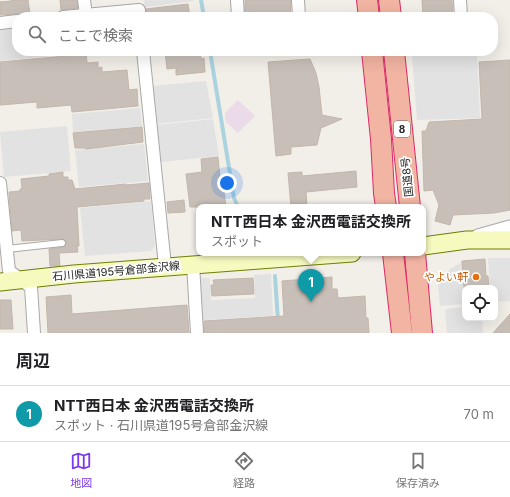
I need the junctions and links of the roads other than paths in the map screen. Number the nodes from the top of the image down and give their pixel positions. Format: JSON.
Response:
{"nodes":[{"id":1,"x":84,"y":0,"type":"edge"},
{"id":2,"x":237,"y":0,"type":"edge"},
{"id":3,"x":298,"y":0,"type":"edge"},
{"id":4,"x":367,"y":0,"type":"edge"},
{"id":5,"x":389,"y":0,"type":"edge"},
{"id":6,"x":460,"y":0,"type":"edge"},
{"id":7,"x":139,"y":9,"type":"edge"},
{"id":8,"x":86,"y":12,"type":"edge"},
{"id":9,"x":112,"y":12,"type":"edge"},
{"id":10,"x":238,"y":12,"type":"edge"},
{"id":11,"x":299,"y":12,"type":"edge"},
{"id":12,"x":368,"y":12,"type":"edge"},
{"id":13,"x":390,"y":12,"type":"edge"},
{"id":14,"x":461,"y":12,"type":"edge"},
{"id":15,"x":12,"y":22,"type":"edge"},
{"id":16,"x":0,"y":23,"type":"edge"},
{"id":17,"x":144,"y":56,"type":"edge"},
{"id":18,"x":373,"y":56,"type":"edge"},
{"id":19,"x":395,"y":56,"type":"edge"},
{"id":20,"x":0,"y":184,"type":"edge"},
{"id":21,"x":386,"y":204,"type":"edge"},
{"id":22,"x":410,"y":204,"type":"edge"},
{"id":23,"x":510,"y":228,"type":"edge"},
{"id":24,"x":467,"y":240,"type":"junction"},
{"id":25,"x":510,"y":240,"type":"edge"},
{"id":26,"x":62,"y":243,"type":"dead end"},
{"id":27,"x":426,"y":246,"type":"edge"},
{"id":28,"x":7,"y":249,"type":"junction"},
{"id":29,"x":309,"y":256,"type":"edge"},
{"id":30,"x":393,"y":256,"type":"edge"},
{"id":31,"x":415,"y":256,"type":"edge"},
{"id":32,"x":193,"y":264,"type":"junction"},
{"id":33,"x":165,"y":266,"type":"junction"},
{"id":34,"x":20,"y":279,"type":"junction"},
{"id":35,"x":0,"y":282,"type":"edge"},
{"id":36,"x":34,"y":333,"type":"edge"},
{"id":37,"x":197,"y":333,"type":"edge"},
{"id":38,"x":402,"y":333,"type":"edge"},
{"id":39,"x":422,"y":333,"type":"edge"}],
"edges":[{"from":1,"to":8,"type":"street"},
{"from":2,"to":10,"type":"street"},
{"from":3,"to":11,"type":"street"},
{"from":4,"to":12,"type":"highway"},
{"from":5,"to":13,"type":"highway"},
{"from":6,"to":14,"type":"street"},
{"from":7,"to":9,"type":"street"},
{"from":15,"to":16,"type":"street"},
{"from":17,"to":33,"type":"street"},
{"from":18,"to":21,"type":"highway","name":"国道8号","number":"8"},
{"from":19,"to":22,"type":"highway","name":"国道8号","number":"8"},
{"from":20,"to":28,"type":"street"},
{"from":23,"to":24,"type":"street"},
{"from":24,"to":25,"type":"main road"},
{"from":24,"to":27,"type":"main road"},
{"from":26,"to":28,"type":"lane"},
{"from":28,"to":34,"type":"street"},
{"from":29,"to":32,"type":"main road","name":"石川県道195号倉部金沢線"},
{"from":30,"to":38,"type":"highway"},
{"from":31,"to":39,"type":"highway"},
{"from":32,"to":33,"type":"main road","name":"石川県道195号倉部金沢線"},
{"from":32,"to":37,"type":"street"},
{"from":33,"to":34,"type":"main road","name":"石川県道195号倉部金沢線"},
{"from":34,"to":35,"type":"main road","name":"石川県道195号倉部金沢線"},
{"from":34,"to":36,"type":"street"}]}
